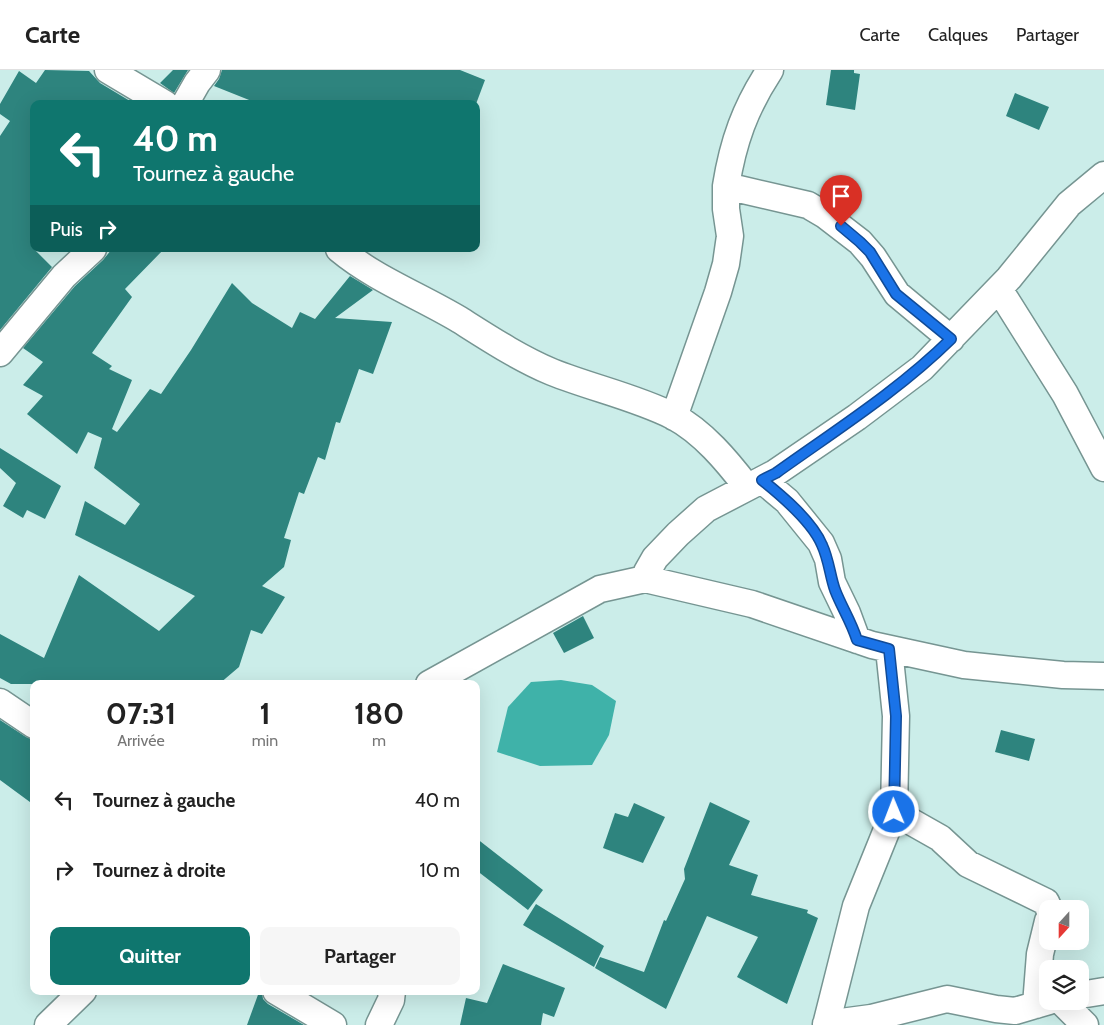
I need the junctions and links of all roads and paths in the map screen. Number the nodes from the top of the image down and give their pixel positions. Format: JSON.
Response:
{"nodes":[{"id":1,"x":108,"y":70,"type":"edge"},
{"id":2,"x":207,"y":70,"type":"edge"},
{"id":3,"x":770,"y":70,"type":"edge"},
{"id":4,"x":158,"y":100,"type":"edge"},
{"id":5,"x":187,"y":100,"type":"edge"},
{"id":6,"x":1104,"y":175,"type":"edge"},
{"id":7,"x":726,"y":186,"type":"junction"},
{"id":8,"x":90,"y":252,"type":"edge"},
{"id":9,"x":343,"y":252,"type":"edge"},
{"id":10,"x":999,"y":289,"type":"junction"},
{"id":11,"x":951,"y":339,"type":"junction"},
{"id":12,"x":0,"y":353,"type":"edge"},
{"id":13,"x":674,"y":417,"type":"junction"},
{"id":14,"x":1104,"y":468,"type":"edge"},
{"id":15,"x":754,"y":483,"type":"junction"},
{"id":16,"x":645,"y":579,"type":"junction"},
{"id":17,"x":857,"y":640,"type":"junction"},
{"id":18,"x":889,"y":649,"type":"junction"},
{"id":19,"x":1104,"y":676,"type":"edge"},
{"id":20,"x":436,"y":680,"type":"edge"},
{"id":21,"x":0,"y":702,"type":"edge"},
{"id":22,"x":30,"y":722,"type":"edge"},
{"id":23,"x":894,"y":812,"type":"junction"},
{"id":24,"x":1042,"y":900,"type":"edge"},
{"id":25,"x":1104,"y":991,"type":"edge"},
{"id":26,"x":1089,"y":994,"type":"edge"},
{"id":27,"x":79,"y":995,"type":"edge"},
{"id":28,"x":283,"y":995,"type":"edge"},
{"id":29,"x":392,"y":995,"type":"edge"},
{"id":30,"x":1039,"y":1004,"type":"edge"},
{"id":31,"x":1070,"y":1010,"type":"edge"},
{"id":32,"x":48,"y":1025,"type":"edge"},
{"id":33,"x":334,"y":1025,"type":"edge"},
{"id":34,"x":379,"y":1025,"type":"edge"},
{"id":35,"x":826,"y":1025,"type":"edge"},
{"id":36,"x":1085,"y":1025,"type":"edge"}],
"edges":[{"from":1,"to":4,"type":"street"},
{"from":2,"to":5,"type":"street"},
{"from":3,"to":7,"type":"street"},
{"from":6,"to":10,"type":"street"},
{"from":7,"to":11,"type":"street"},
{"from":7,"to":13,"type":"street"},
{"from":8,"to":12,"type":"street"},
{"from":9,"to":13,"type":"street"},
{"from":10,"to":11,"type":"street"},
{"from":10,"to":14,"type":"street"},
{"from":11,"to":15,"type":"street"},
{"from":13,"to":15,"type":"street"},
{"from":15,"to":16,"type":"street"},
{"from":15,"to":17,"type":"street"},
{"from":16,"to":17,"type":"street"},
{"from":16,"to":20,"type":"street"},
{"from":17,"to":18,"type":"street"},
{"from":18,"to":19,"type":"street"},
{"from":18,"to":23,"type":"street"},
{"from":21,"to":22,"type":"street"},
{"from":23,"to":24,"type":"street"},
{"from":23,"to":35,"type":"street"},
{"from":25,"to":26,"type":"street"},
{"from":27,"to":32,"type":"street"},
{"from":28,"to":33,"type":"street"},
{"from":29,"to":34,"type":"street"},
{"from":30,"to":35,"type":"street"},
{"from":31,"to":36,"type":"street"}]}
